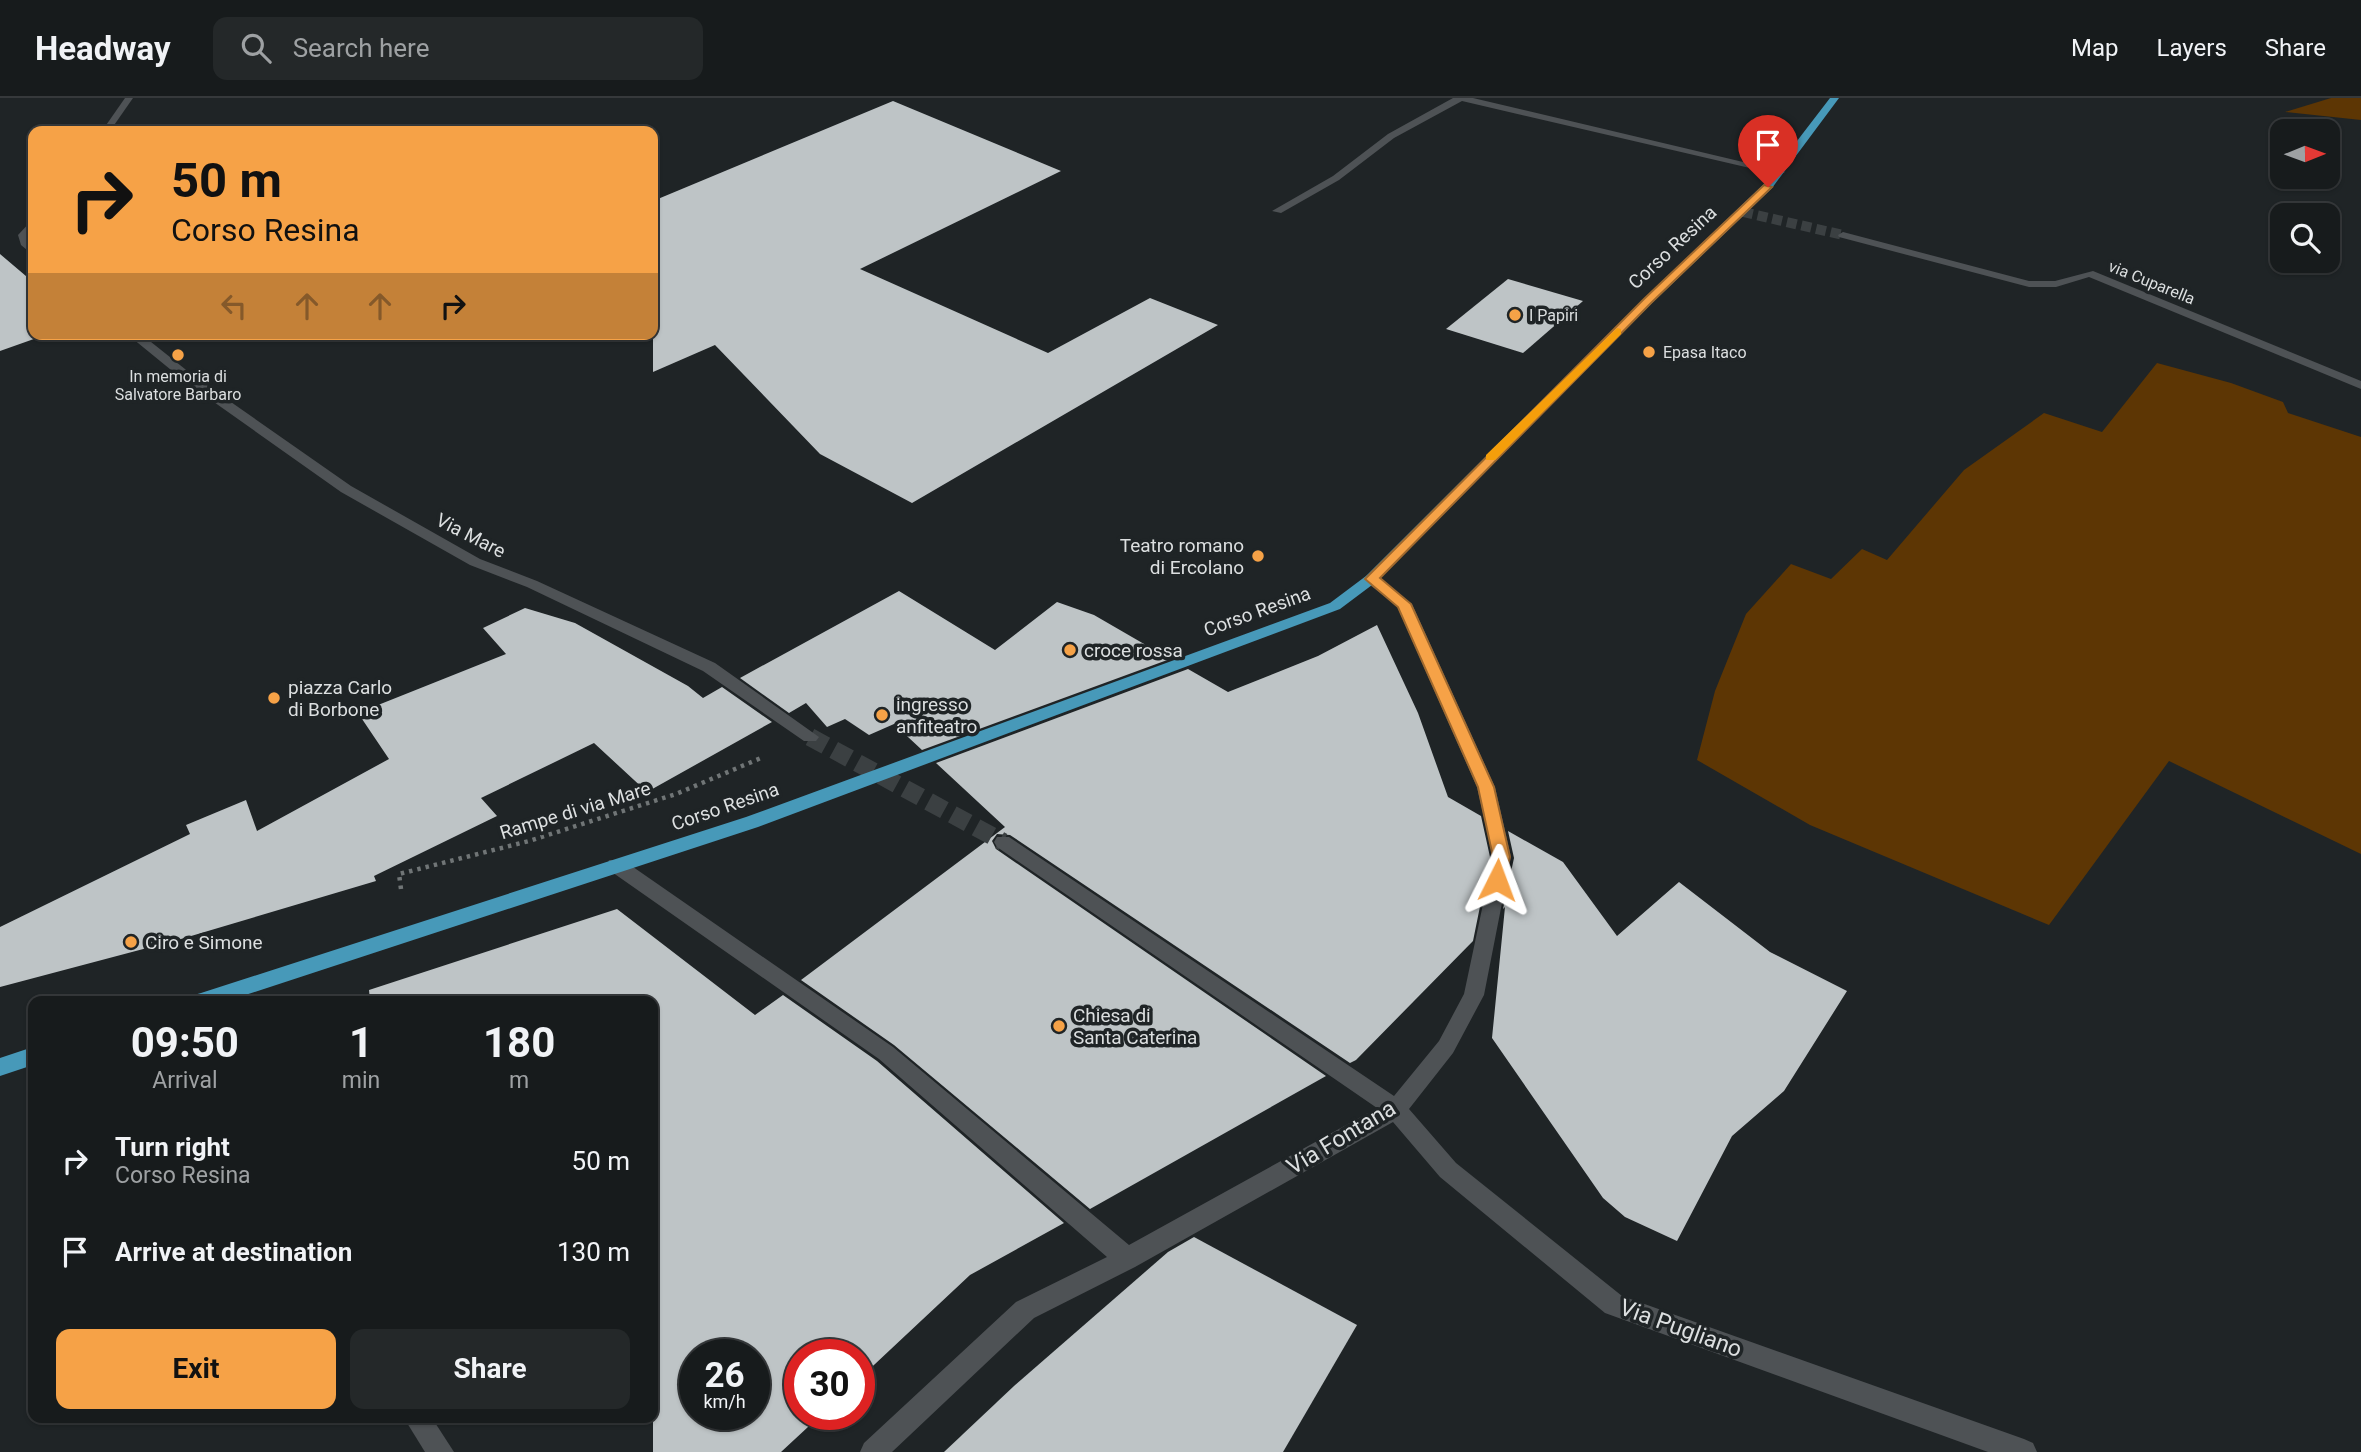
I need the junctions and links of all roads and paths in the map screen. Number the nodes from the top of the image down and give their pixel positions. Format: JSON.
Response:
{"nodes":[{"id":1,"x":129,"y":98,"type":"edge"},
{"id":2,"x":1461,"y":98,"type":"edge"},
{"id":3,"x":1836,"y":98,"type":"edge"},
{"id":4,"x":109,"y":126,"type":"edge"},
{"id":5,"x":1780,"y":172,"type":"junction"},
{"id":6,"x":1277,"y":211,"type":"dead end"},
{"id":7,"x":28,"y":228,"type":"edge"},
{"id":8,"x":1843,"y":235,"type":"tunnel mouth"},
{"id":9,"x":28,"y":247,"type":"edge"},
{"id":10,"x":141,"y":340,"type":"edge"},
{"id":11,"x":2361,"y":385,"type":"edge"},
{"id":12,"x":1371,"y":579,"type":"junction"},
{"id":13,"x":810,"y":737,"type":"joint"},
{"id":14,"x":1003,"y":842,"type":"tunnel mouth"},
{"id":15,"x":616,"y":865,"type":"junction"},
{"id":16,"x":408,"y":933,"type":"junction"},
{"id":17,"x":216,"y":996,"type":"edge"},
{"id":18,"x":28,"y":1058,"type":"edge"},
{"id":19,"x":0,"y":1067,"type":"edge"},
{"id":20,"x":1396,"y":1109,"type":"junction"},
{"id":21,"x":1127,"y":1259,"type":"junction"},
{"id":22,"x":421,"y":1423,"type":"edge"},
{"id":23,"x":441,"y":1452,"type":"edge"},
{"id":24,"x":873,"y":1452,"type":"edge"},
{"id":25,"x":2024,"y":1452,"type":"edge"}],
"edges":[{"from":1,"to":4,"type":"street"},
{"from":2,"to":5,"type":"street"},
{"from":2,"to":6,"type":"street"},
{"from":3,"to":5,"type":"main road","name":"Corso Resina"},
{"from":5,"to":12,"type":"main road","name":"Corso Resina"},
{"from":7,"to":9,"type":"street"},
{"from":8,"to":11,"type":"street","name":"via Cuparella"},
{"from":10,"to":13,"type":"street","name":"Via Mare"},
{"from":12,"to":15,"type":"main road","name":"Corso Resina"},
{"from":12,"to":20,"type":"street","name":"Via Fontana"},
{"from":13,"to":16,"type":"path","name":"Rampe di via Mare"},
{"from":14,"to":20,"type":"street","name":"Via Pugliano"},
{"from":15,"to":16,"type":"main road","name":"Corso Resina"},
{"from":15,"to":21,"type":"street"},
{"from":16,"to":17,"type":"main road","name":"Corso Resina"},
{"from":18,"to":19,"type":"main road"},
{"from":20,"to":21,"type":"street","name":"Via Fontana"},
{"from":20,"to":25,"type":"street","name":"Via Pugliano"},
{"from":21,"to":24,"type":"street","name":"Via Fontana"},
{"from":22,"to":23,"type":"street"}]}
